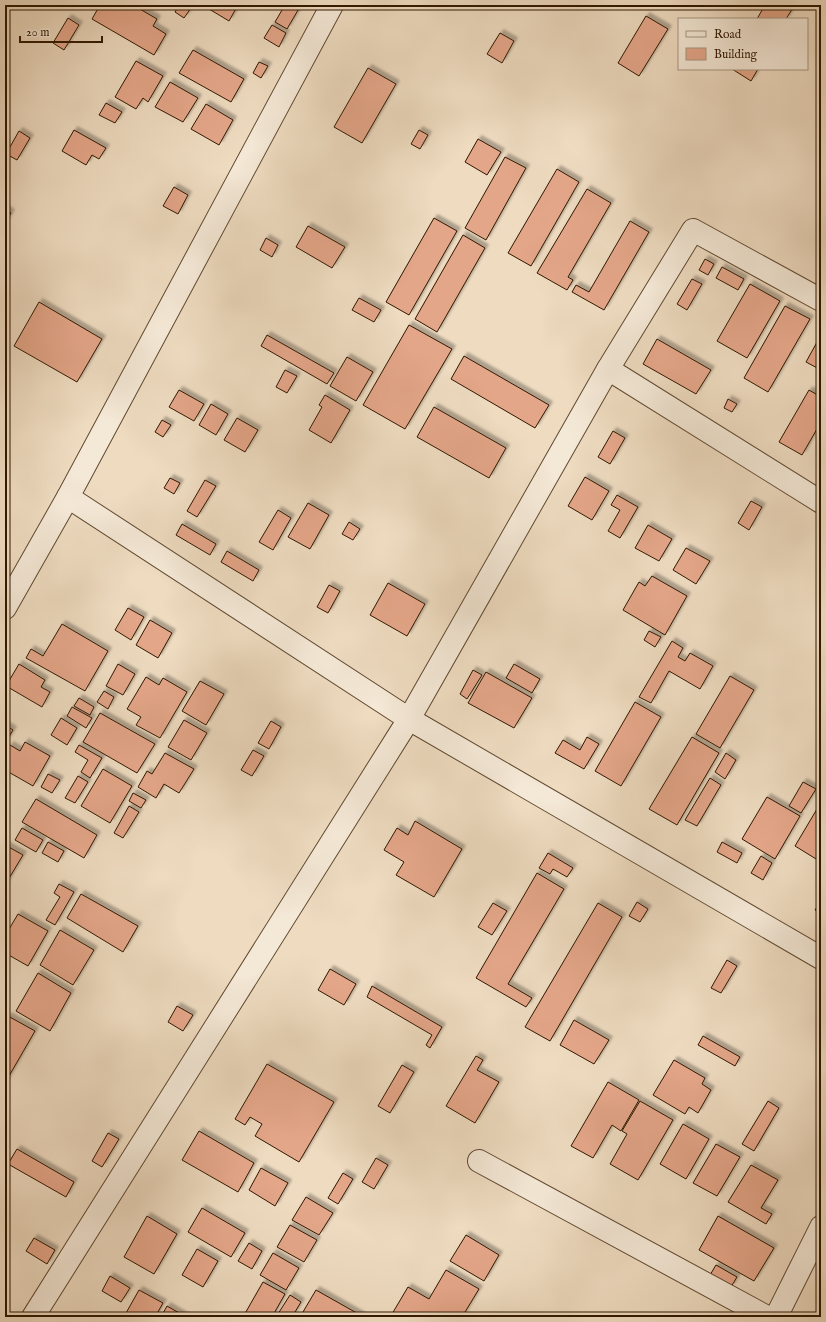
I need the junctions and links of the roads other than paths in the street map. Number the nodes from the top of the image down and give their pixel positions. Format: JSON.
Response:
{"nodes":[{"id":1,"x":332,"y":5,"type":"edge"},
{"id":2,"x":821,"y":300,"type":"edge"},
{"id":3,"x":608,"y":369,"type":"junction"},
{"id":4,"x":68,"y":497,"type":"junction"},
{"id":5,"x":821,"y":502,"type":"edge"},
{"id":6,"x":5,"y":608,"type":"edge"},
{"id":7,"x":410,"y":719,"type":"junction"},
{"id":8,"x":821,"y":958,"type":"edge"},
{"id":9,"x":479,"y":1161,"type":"dead end"},
{"id":10,"x":818,"y":1241,"type":"edge"},
{"id":11,"x":33,"y":1317,"type":"edge"},
{"id":12,"x":767,"y":1317,"type":"edge"},
{"id":13,"x":776,"y":1317,"type":"edge"}],
"edges":[{"from":1,"to":4,"type":"street"},
{"from":2,"to":3,"type":"street"},
{"from":3,"to":5,"type":"street"},
{"from":3,"to":7,"type":"street"},
{"from":4,"to":6,"type":"street"},
{"from":4,"to":7,"type":"street"},
{"from":7,"to":8,"type":"street"},
{"from":7,"to":11,"type":"street"},
{"from":9,"to":12,"type":"street"},
{"from":10,"to":13,"type":"street"}]}
